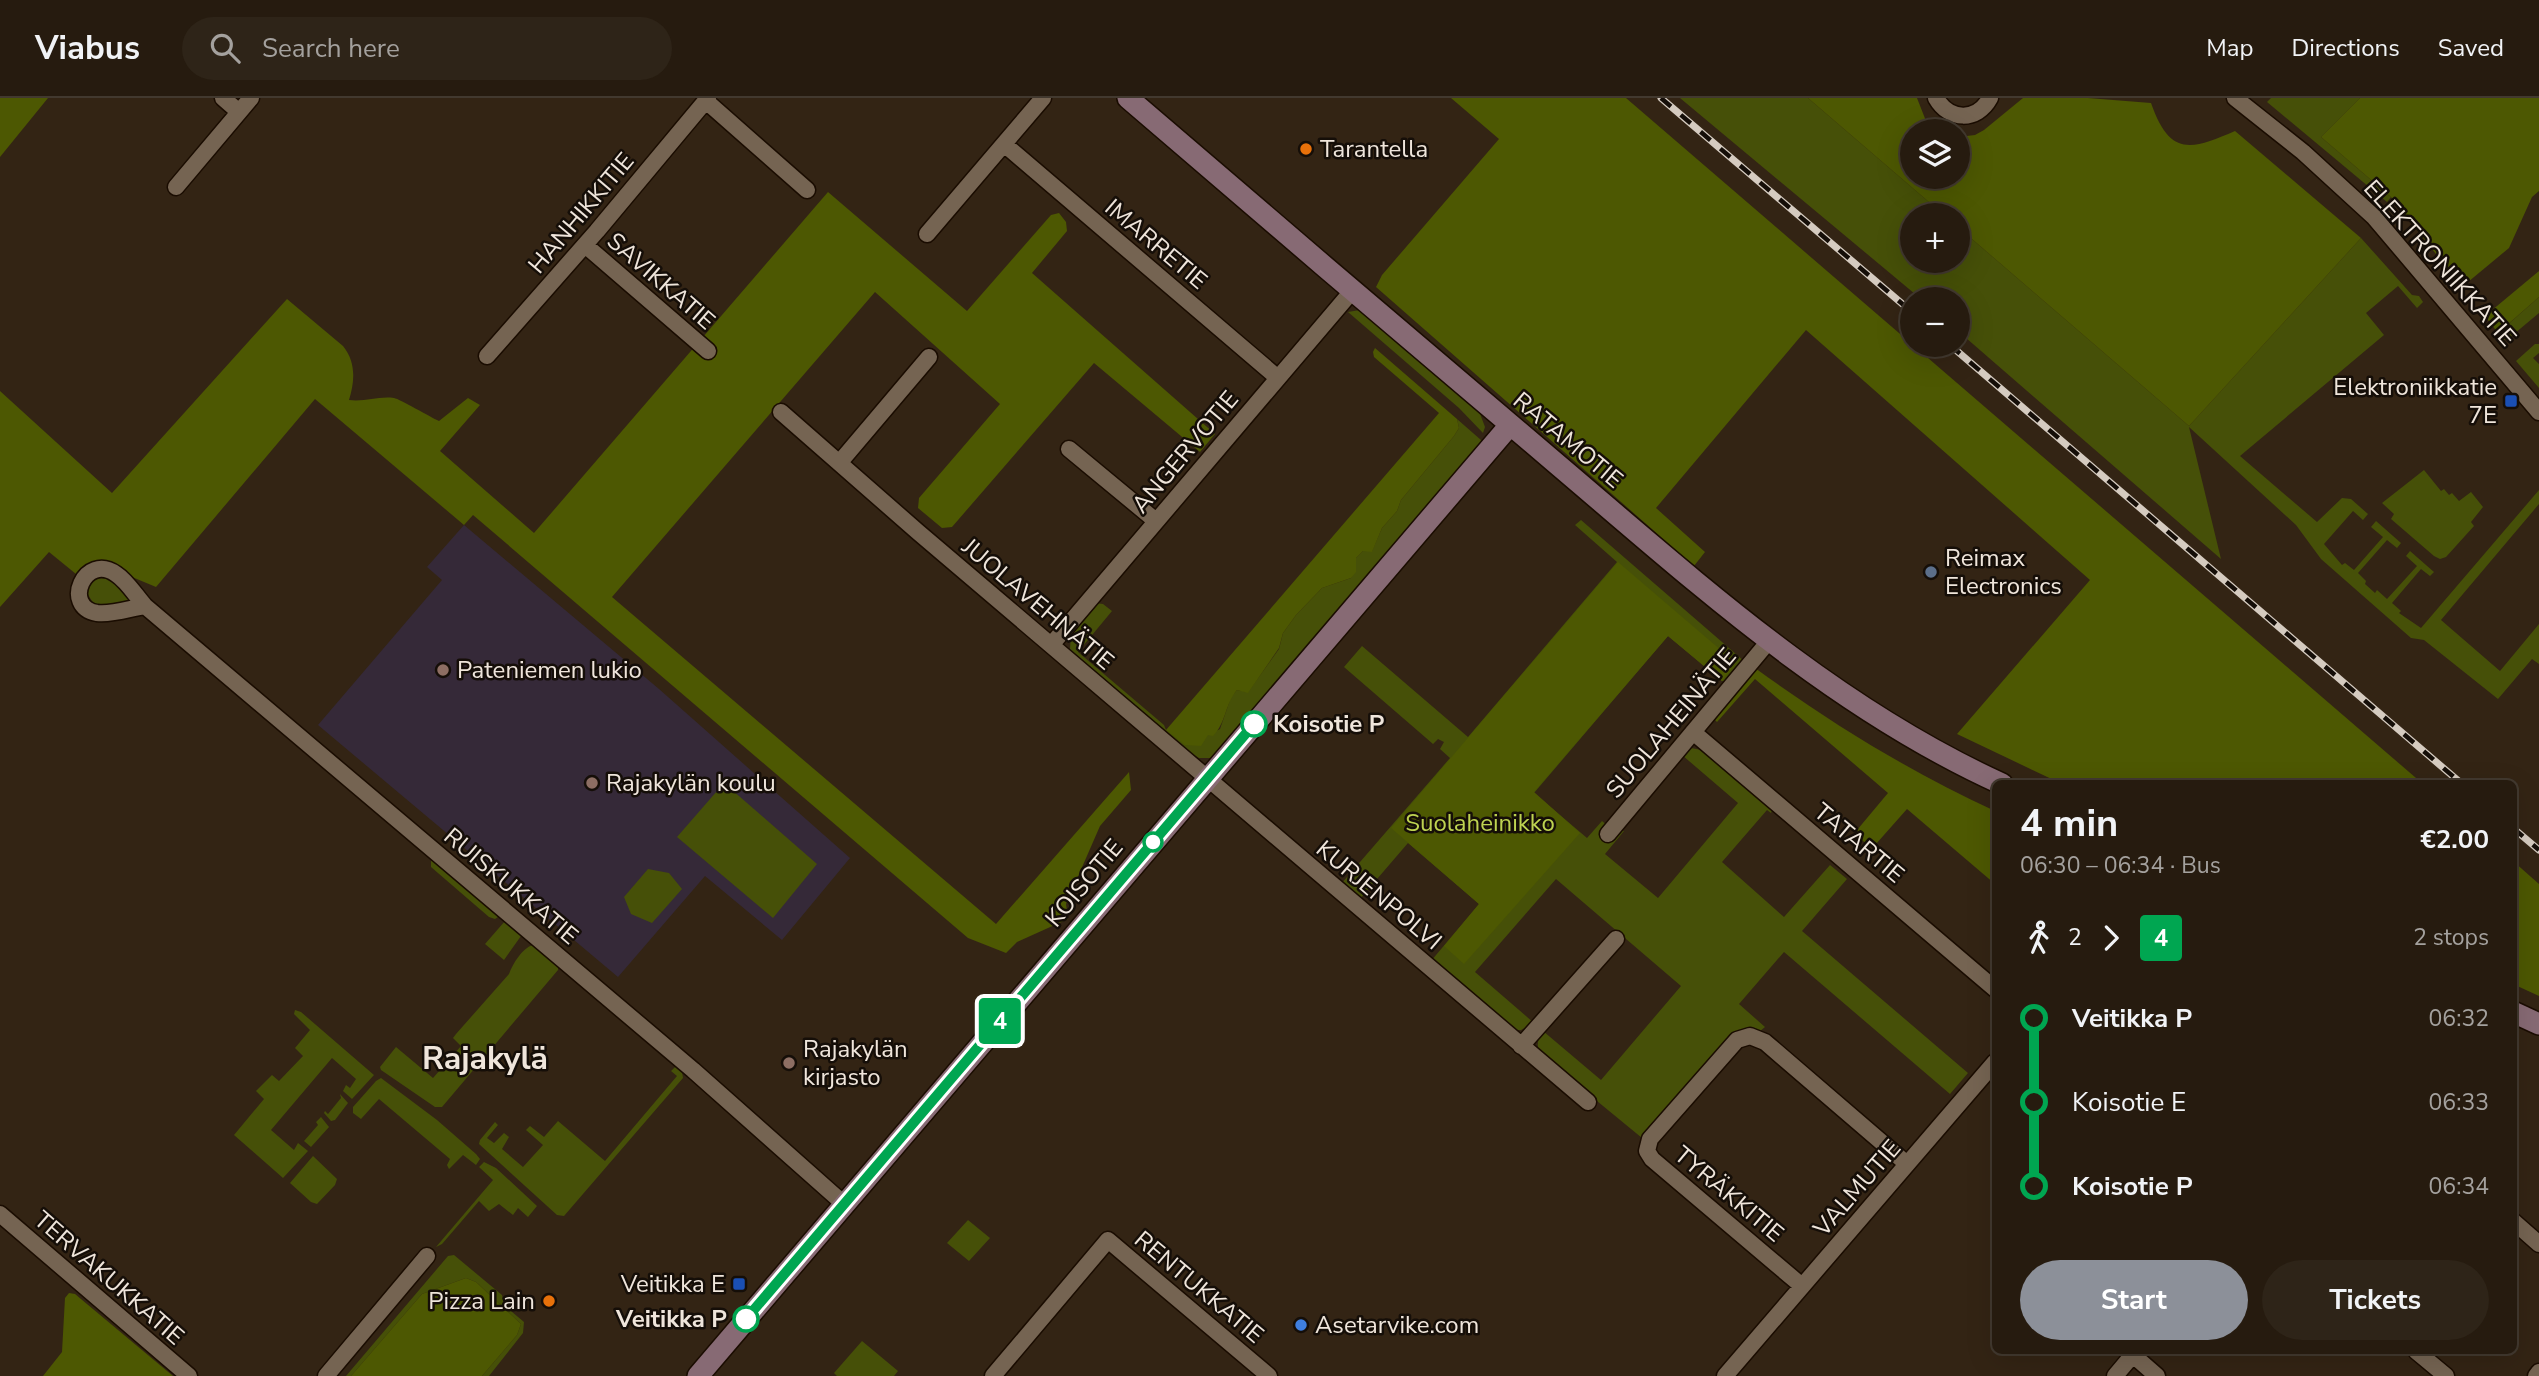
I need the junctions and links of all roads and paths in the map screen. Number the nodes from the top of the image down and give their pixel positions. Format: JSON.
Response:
{"nodes":[{"id":1,"x":223,"y":98,"type":"edge"},
{"id":2,"x":251,"y":98,"type":"edge"},
{"id":3,"x":1044,"y":98,"type":"edge"},
{"id":4,"x":1128,"y":98,"type":"edge"},
{"id":5,"x":1936,"y":98,"type":"edge"},
{"id":6,"x":1990,"y":98,"type":"edge"},
{"id":7,"x":2235,"y":98,"type":"edge"},
{"id":8,"x":707,"y":99,"type":"edge"},
{"id":9,"x":239,"y":112,"type":"junction"},
{"id":10,"x":1004,"y":144,"type":"junction"},
{"id":11,"x":176,"y":187,"type":"dead end"},
{"id":12,"x":807,"y":190,"type":"dead end"},
{"id":13,"x":927,"y":234,"type":"dead end"},
{"id":14,"x":585,"y":245,"type":"junction"},
{"id":15,"x":1353,"y":290,"type":"junction"},
{"id":16,"x":708,"y":351,"type":"dead end"},
{"id":17,"x":487,"y":356,"type":"dead end"},
{"id":18,"x":929,"y":357,"type":"dead end"},
{"id":19,"x":1278,"y":378,"type":"junction"},
{"id":20,"x":781,"y":412,"type":"dead end"},
{"id":21,"x":2539,"y":412,"type":"edge"},
{"id":22,"x":1510,"y":425,"type":"junction"},
{"id":23,"x":1069,"y":449,"type":"dead end"},
{"id":24,"x":840,"y":462,"type":"junction"},
{"id":25,"x":1156,"y":521,"type":"junction"},
{"id":26,"x":145,"y":606,"type":"dead end"},
{"id":27,"x":1769,"y":641,"type":"junction"},
{"id":28,"x":1052,"y":644,"type":"junction"},
{"id":29,"x":1693,"y":732,"type":"junction"},
{"id":30,"x":1208,"y":779,"type":"junction"},
{"id":31,"x":1994,"y":780,"type":"edge"},
{"id":32,"x":1608,"y":834,"type":"dead end"},
{"id":33,"x":1616,"y":939,"type":"dead end"},
{"id":34,"x":1992,"y":986,"type":"edge"},
{"id":35,"x":2517,"y":1014,"type":"edge"},
{"id":36,"x":2539,"y":1024,"type":"edge"},
{"id":37,"x":1521,"y":1046,"type":"junction"},
{"id":38,"x":1992,"y":1065,"type":"edge"},
{"id":39,"x":1588,"y":1102,"type":"dead end"},
{"id":40,"x":1907,"y":1164,"type":"junction"},
{"id":41,"x":844,"y":1205,"type":"junction"},
{"id":42,"x":0,"y":1214,"type":"edge"},
{"id":43,"x":2517,"y":1225,"type":"edge"},
{"id":44,"x":2539,"y":1244,"type":"edge"},
{"id":45,"x":427,"y":1256,"type":"dead end"},
{"id":46,"x":1802,"y":1286,"type":"junction"},
{"id":47,"x":2133,"y":1354,"type":"edge"},
{"id":48,"x":2135,"y":1354,"type":"edge"},
{"id":49,"x":2420,"y":1354,"type":"edge"},
{"id":50,"x":2539,"y":1372,"type":"edge"},
{"id":51,"x":189,"y":1376,"type":"edge"},
{"id":52,"x":326,"y":1376,"type":"edge"},
{"id":53,"x":698,"y":1376,"type":"edge"},
{"id":54,"x":993,"y":1376,"type":"edge"},
{"id":55,"x":1269,"y":1376,"type":"edge"},
{"id":56,"x":1726,"y":1376,"type":"edge"},
{"id":57,"x":2115,"y":1376,"type":"edge"},
{"id":58,"x":2157,"y":1376,"type":"edge"},
{"id":59,"x":2446,"y":1376,"type":"edge"},
{"id":60,"x":2536,"y":1376,"type":"edge"}],
"edges":[{"from":1,"to":9,"type":"street"},
{"from":2,"to":9,"type":"street"},
{"from":3,"to":10,"type":"street"},
{"from":4,"to":15,"type":"street","name":"RATAMOTIE"},
{"from":5,"to":6,"type":"street"},
{"from":7,"to":21,"type":"street","name":"ELEKTRONIIKKATIE"},
{"from":8,"to":12,"type":"street"},
{"from":8,"to":14,"type":"street","name":"HANHIKKITIE"},
{"from":9,"to":11,"type":"street"},
{"from":10,"to":13,"type":"street"},
{"from":10,"to":19,"type":"street","name":"IMARRETIE"},
{"from":14,"to":16,"type":"street","name":"SAVIKKATIE"},
{"from":14,"to":17,"type":"street","name":"HANHIKKITIE"},
{"from":15,"to":19,"type":"street","name":"ANGERVOTIE"},
{"from":15,"to":22,"type":"street","name":"RATAMOTIE"},
{"from":18,"to":24,"type":"street"},
{"from":19,"to":25,"type":"street","name":"ANGERVOTIE"},
{"from":20,"to":24,"type":"street","name":"JUOLAVEHNÄTIE"},
{"from":22,"to":27,"type":"street","name":"RATAMOTIE"},
{"from":22,"to":30,"type":"street","name":"KOISOTIE"},
{"from":23,"to":25,"type":"street"},
{"from":24,"to":28,"type":"street","name":"JUOLAVEHNÄTIE"},
{"from":25,"to":28,"type":"street","name":"ANGERVOTIE"},
{"from":26,"to":41,"type":"street","name":"RUISKUKKATIE"},
{"from":27,"to":29,"type":"street","name":"SUOLAHEINÄTIE"},
{"from":27,"to":31,"type":"street","name":"RATAMOTIE"},
{"from":28,"to":30,"type":"street","name":"JUOLAVEHNÄTIE"},
{"from":29,"to":32,"type":"street","name":"SUOLAHEINÄTIE"},
{"from":29,"to":34,"type":"street","name":"TATARTIE"},
{"from":30,"to":37,"type":"street","name":"KURJENPOLVI"},
{"from":30,"to":41,"type":"street","name":"KOISOTIE"},
{"from":33,"to":37,"type":"street"},
{"from":35,"to":36,"type":"street"},
{"from":37,"to":39,"type":"street","name":"KURJENPOLVI"},
{"from":38,"to":40,"type":"street","name":"VALMUTIE"},
{"from":40,"to":46,"type":"street","name":"VALMUTIE"},
{"from":40,"to":46,"type":"street","name":"TYRÄKKITIE"},
{"from":41,"to":53,"type":"street","name":"KOISOTIE"},
{"from":42,"to":51,"type":"street","name":"TERVAKUKKATIE"},
{"from":43,"to":44,"type":"street"},
{"from":45,"to":52,"type":"street"},
{"from":46,"to":56,"type":"street","name":"VALMUTIE"},
{"from":47,"to":57,"type":"street"},
{"from":48,"to":58,"type":"street"},
{"from":49,"to":59,"type":"street"},
{"from":50,"to":60,"type":"street"},
{"from":54,"to":55,"type":"street","name":"RENTUKKATIE"}]}
